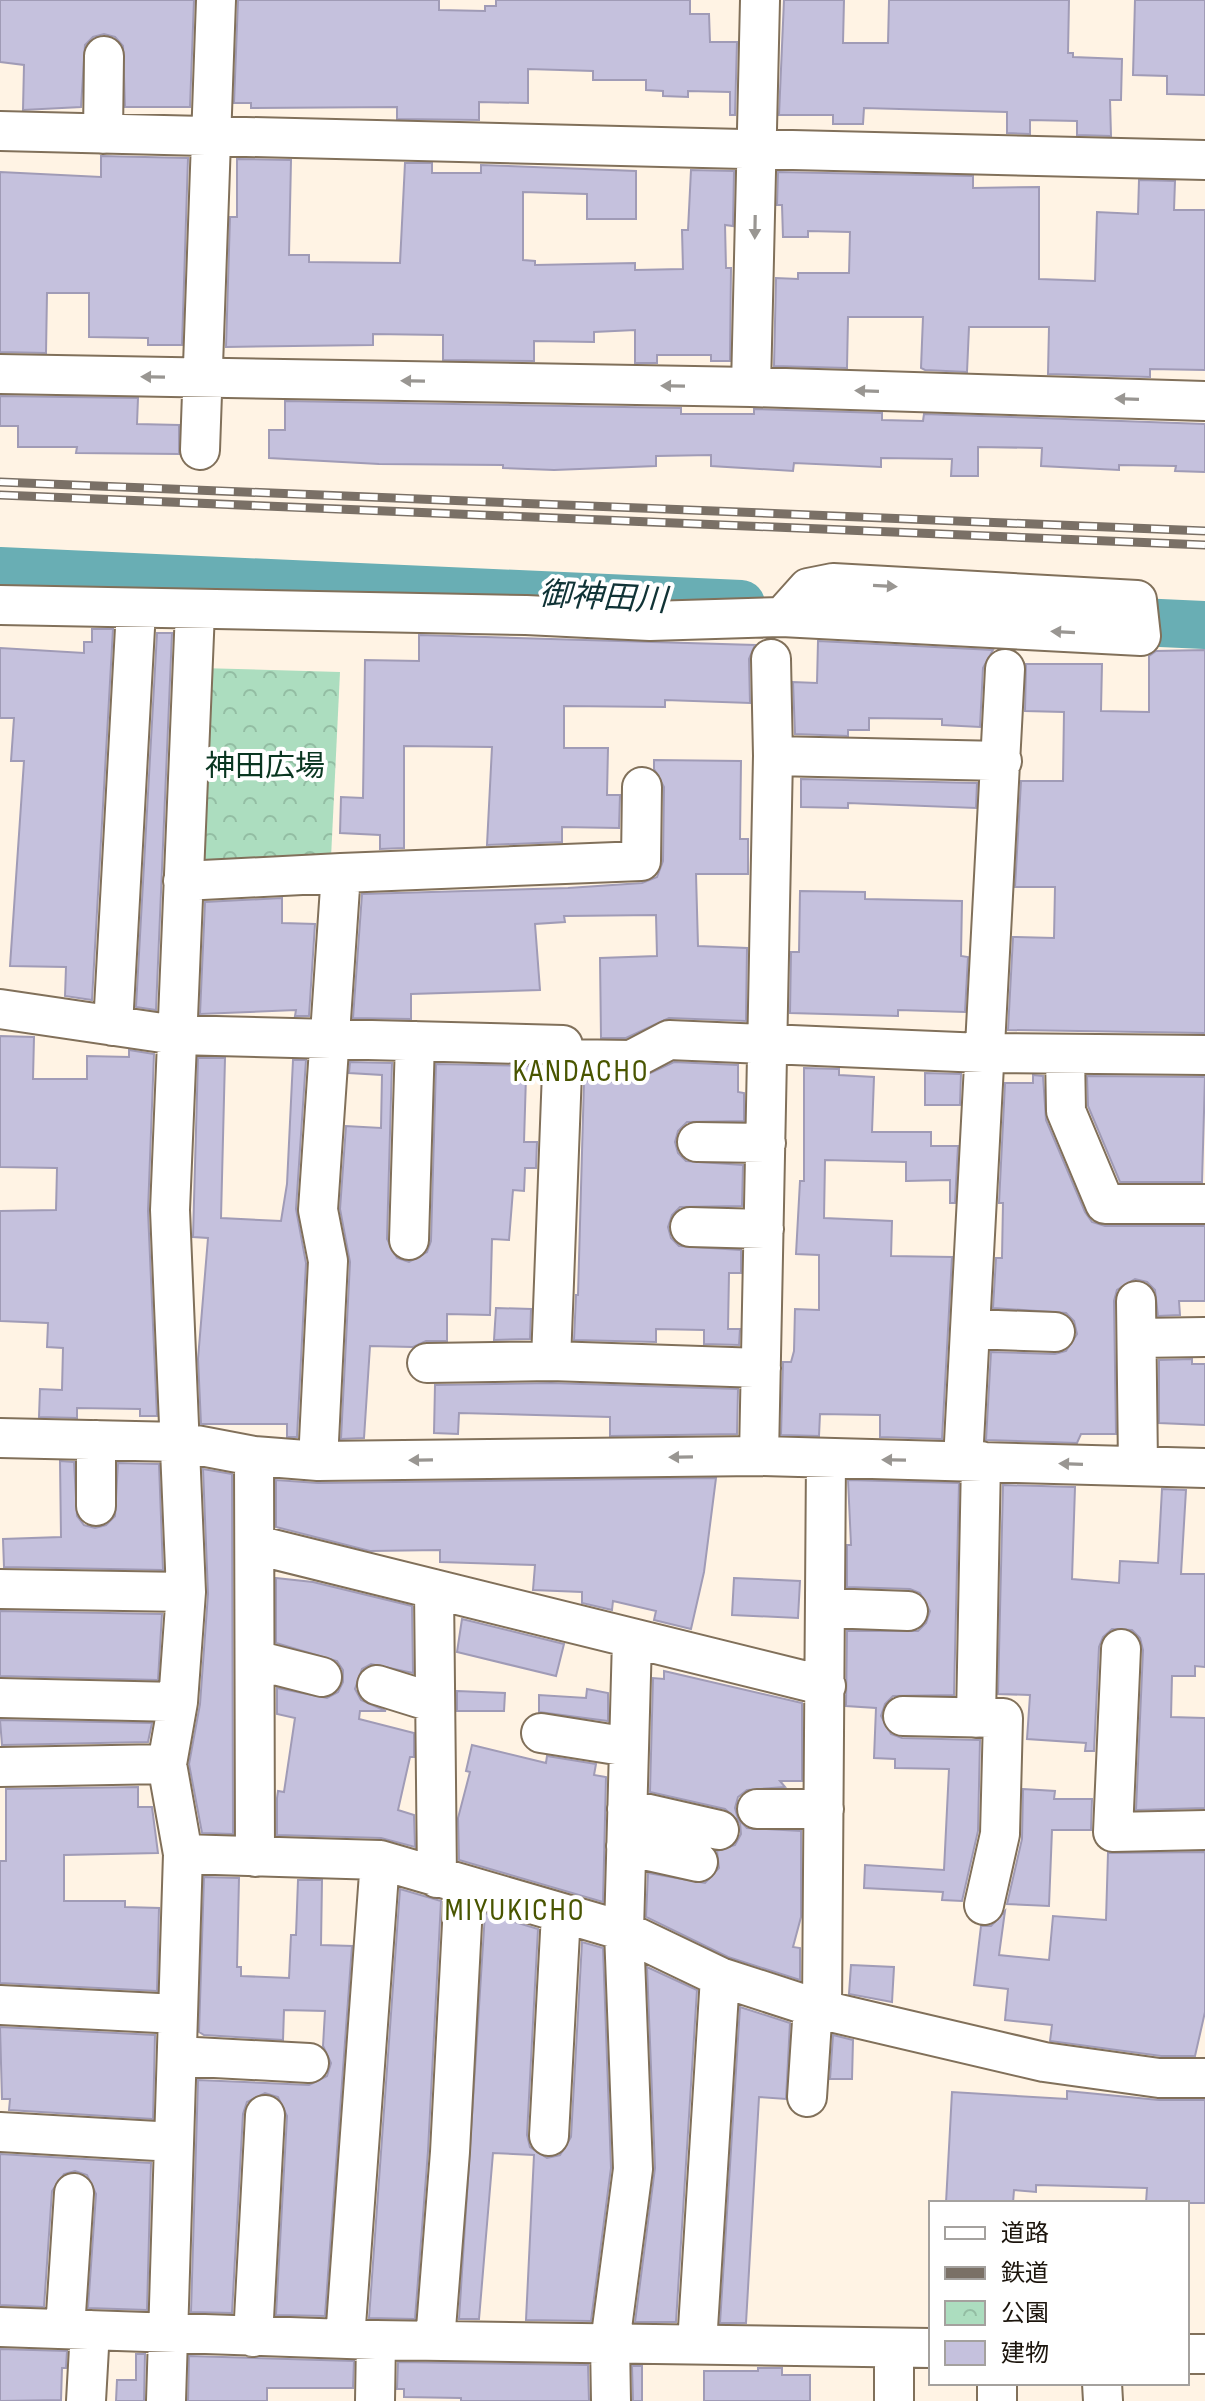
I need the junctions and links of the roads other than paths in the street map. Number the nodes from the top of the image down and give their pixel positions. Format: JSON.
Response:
{"nodes":[{"id":1,"x":216,"y":0,"type":"edge"},
{"id":2,"x":760,"y":0,"type":"edge"},
{"id":3,"x":104,"y":56,"type":"dead end"},
{"id":4,"x":0,"y":131,"type":"edge"},
{"id":5,"x":103,"y":134,"type":"junction"},
{"id":6,"x":208,"y":136,"type":"junction"},
{"id":7,"x":756,"y":149,"type":"junction"},
{"id":8,"x":1205,"y":160,"type":"edge"},
{"id":9,"x":0,"y":374,"type":"edge"},
{"id":10,"x":203,"y":378,"type":"junction"},
{"id":11,"x":751,"y":387,"type":"junction"},
{"id":12,"x":1205,"y":401,"type":"edge"},
{"id":13,"x":200,"y":450,"type":"dead end"},
{"id":14,"x":0,"y":605,"type":"edge"},
{"id":15,"x":136,"y":610,"type":"junction"},
{"id":16,"x":195,"y":611,"type":"junction"},
{"id":17,"x":1139,"y":617,"type":"dead end"},
{"id":18,"x":771,"y":659,"type":"dead end"},
{"id":19,"x":1005,"y":669,"type":"dead end"},
{"id":20,"x":773,"y":756,"type":"junction"},
{"id":21,"x":1002,"y":761,"type":"junction"},
{"id":22,"x":642,"y":787,"type":"dead end"},
{"id":23,"x":341,"y":873,"type":"junction"},
{"id":24,"x":183,"y":881,"type":"junction"},
{"id":25,"x":0,"y":1009,"type":"edge"},
{"id":26,"x":113,"y":1026,"type":"junction"},
{"id":27,"x":176,"y":1035,"type":"junction"},
{"id":28,"x":329,"y":1041,"type":"junction"},
{"id":29,"x":415,"y":1041,"type":"junction"},
{"id":30,"x":768,"y":1046,"type":"junction"},
{"id":31,"x":983,"y":1053,"type":"junction"},
{"id":32,"x":1065,"y":1054,"type":"junction"},
{"id":33,"x":1205,"y":1055,"type":"edge"},
{"id":34,"x":563,"y":1059,"type":"junction"},
{"id":35,"x":697,"y":1142,"type":"dead end"},
{"id":36,"x":766,"y":1143,"type":"junction"},
{"id":37,"x":1205,"y":1204,"type":"edge"},
{"id":38,"x":690,"y":1227,"type":"dead end"},
{"id":39,"x":764,"y":1229,"type":"junction"},
{"id":40,"x":409,"y":1240,"type":"dead end"},
{"id":41,"x":970,"y":1329,"type":"junction"},
{"id":42,"x":1055,"y":1332,"type":"dead end"},
{"id":43,"x":1205,"y":1337,"type":"edge"},
{"id":44,"x":551,"y":1361,"type":"junction"},
{"id":45,"x":427,"y":1363,"type":"dead end"},
{"id":46,"x":761,"y":1368,"type":"junction"},
{"id":47,"x":0,"y":1438,"type":"edge"},
{"id":48,"x":96,"y":1440,"type":"junction"},
{"id":49,"x":180,"y":1442,"type":"junction"},
{"id":50,"x":254,"y":1456,"type":"junction"},
{"id":51,"x":759,"y":1456,"type":"junction"},
{"id":52,"x":826,"y":1458,"type":"junction"},
{"id":53,"x":318,"y":1461,"type":"junction"},
{"id":54,"x":972,"y":1461,"type":"junction"},
{"id":55,"x":1138,"y":1466,"type":"junction"},
{"id":56,"x":1205,"y":1468,"type":"edge"},
{"id":57,"x":96,"y":1506,"type":"dead end"},
{"id":58,"x":256,"y":1545,"type":"junction"},
{"id":59,"x":0,"y":1589,"type":"edge"},
{"id":60,"x":434,"y":1589,"type":"junction"},
{"id":61,"x":186,"y":1592,"type":"junction"},
{"id":62,"x":826,"y":1608,"type":"junction"},
{"id":63,"x":908,"y":1611,"type":"dead end"},
{"id":64,"x":632,"y":1639,"type":"junction"},
{"id":65,"x":1121,"y":1649,"type":"dead end"},
{"id":66,"x":255,"y":1660,"type":"junction"},
{"id":67,"x":322,"y":1677,"type":"dead end"},
{"id":68,"x":377,"y":1685,"type":"dead end"},
{"id":69,"x":826,"y":1686,"type":"junction"},
{"id":70,"x":0,"y":1698,"type":"edge"},
{"id":71,"x":178,"y":1702,"type":"junction"},
{"id":72,"x":435,"y":1703,"type":"junction"},
{"id":73,"x":903,"y":1716,"type":"dead end"},
{"id":74,"x":976,"y":1718,"type":"junction"},
{"id":75,"x":541,"y":1733,"type":"dead end"},
{"id":76,"x":629,"y":1747,"type":"junction"},
{"id":77,"x":167,"y":1764,"type":"junction"},
{"id":78,"x":0,"y":1767,"type":"edge"},
{"id":79,"x":627,"y":1809,"type":"junction"},
{"id":80,"x":757,"y":1809,"type":"dead end"},
{"id":81,"x":824,"y":1809,"type":"junction"},
{"id":82,"x":719,"y":1830,"type":"dead end"},
{"id":83,"x":1205,"y":1830,"type":"edge"},
{"id":84,"x":626,"y":1846,"type":"junction"},
{"id":85,"x":183,"y":1854,"type":"junction"},
{"id":86,"x":255,"y":1857,"type":"junction"},
{"id":87,"x":380,"y":1860,"type":"junction"},
{"id":88,"x":698,"y":1862,"type":"dead end"},
{"id":89,"x":450,"y":1882,"type":"junction"},
{"id":90,"x":984,"y":1905,"type":"dead end"},
{"id":91,"x":561,"y":1914,"type":"junction"},
{"id":92,"x":624,"y":1931,"type":"junction"},
{"id":93,"x":720,"y":1977,"type":"junction"},
{"id":94,"x":0,"y":2005,"type":"edge"},
{"id":95,"x":817,"y":2008,"type":"junction"},
{"id":96,"x":178,"y":2014,"type":"junction"},
{"id":97,"x":177,"y":2056,"type":"junction"},
{"id":98,"x":309,"y":2063,"type":"dead end"},
{"id":99,"x":1205,"y":2078,"type":"edge"},
{"id":100,"x":807,"y":2097,"type":"dead end"},
{"id":101,"x":265,"y":2115,"type":"dead end"},
{"id":102,"x":0,"y":2132,"type":"edge"},
{"id":103,"x":549,"y":2136,"type":"dead end"},
{"id":104,"x":174,"y":2142,"type":"junction"},
{"id":105,"x":74,"y":2193,"type":"dead end"},
{"id":106,"x":0,"y":2327,"type":"edge"},
{"id":107,"x":77,"y":2330,"type":"junction"},
{"id":108,"x":169,"y":2334,"type":"junction"},
{"id":109,"x":253,"y":2337,"type":"junction"},
{"id":110,"x":360,"y":2340,"type":"junction"},
{"id":111,"x":435,"y":2341,"type":"junction"},
{"id":112,"x":610,"y":2343,"type":"junction"},
{"id":113,"x":697,"y":2344,"type":"junction"},
{"id":114,"x":894,"y":2348,"type":"junction"},
{"id":115,"x":929,"y":2348,"type":"edge"},
{"id":116,"x":86,"y":2401,"type":"edge"},
{"id":117,"x":166,"y":2401,"type":"edge"},
{"id":118,"x":375,"y":2401,"type":"edge"},
{"id":119,"x":611,"y":2401,"type":"edge"},
{"id":120,"x":894,"y":2401,"type":"edge"}],
"edges":[{"from":1,"to":6,"type":"street"},
{"from":2,"to":7,"type":"street"},
{"from":3,"to":5,"type":"street"},
{"from":4,"to":5,"type":"street"},
{"from":5,"to":6,"type":"street"},
{"from":6,"to":7,"type":"street"},
{"from":6,"to":10,"type":"street"},
{"from":7,"to":8,"type":"street"},
{"from":7,"to":11,"type":"street","one_way":true},
{"from":10,"to":9,"type":"street","one_way":true},
{"from":11,"to":10,"type":"street","one_way":true},
{"from":10,"to":13,"type":"street"},
{"from":12,"to":11,"type":"street","one_way":true},
{"from":14,"to":15,"type":"street"},
{"from":15,"to":16,"type":"street"},
{"from":15,"to":26,"type":"street"},
{"from":16,"to":17,"type":"street"},
{"from":16,"to":24,"type":"street"},
{"from":18,"to":20,"type":"street"},
{"from":19,"to":21,"type":"street"},
{"from":20,"to":21,"type":"street"},
{"from":20,"to":30,"type":"street"},
{"from":21,"to":31,"type":"street"},
{"from":22,"to":23,"type":"street"},
{"from":23,"to":24,"type":"street"},
{"from":23,"to":28,"type":"street"},
{"from":24,"to":27,"type":"street"},
{"from":25,"to":26,"type":"street"},
{"from":26,"to":27,"type":"street"},
{"from":27,"to":28,"type":"street"},
{"from":27,"to":49,"type":"street"},
{"from":28,"to":29,"type":"street"},
{"from":28,"to":53,"type":"street"},
{"from":29,"to":34,"type":"street"},
{"from":29,"to":40,"type":"street"},
{"from":30,"to":31,"type":"street"},
{"from":30,"to":34,"type":"street"},
{"from":30,"to":36,"type":"street"},
{"from":31,"to":32,"type":"street"},
{"from":31,"to":41,"type":"street"},
{"from":32,"to":33,"type":"street"},
{"from":32,"to":37,"type":"street"},
{"from":34,"to":44,"type":"street"},
{"from":35,"to":36,"type":"street"},
{"from":36,"to":39,"type":"street"},
{"from":38,"to":39,"type":"street"},
{"from":39,"to":46,"type":"street"},
{"from":41,"to":42,"type":"street"},
{"from":41,"to":54,"type":"street"},
{"from":43,"to":55,"type":"street"},
{"from":44,"to":45,"type":"street"},
{"from":44,"to":46,"type":"street"},
{"from":46,"to":51,"type":"street"},
{"from":47,"to":48,"type":"street"},
{"from":48,"to":49,"type":"street"},
{"from":48,"to":57,"type":"street"},
{"from":49,"to":50,"type":"street"},
{"from":49,"to":61,"type":"street"},
{"from":50,"to":53,"type":"street"},
{"from":50,"to":58,"type":"street"},
{"from":51,"to":52,"type":"street"},
{"from":51,"to":53,"type":"street","one_way":true},
{"from":54,"to":52,"type":"street","one_way":true},
{"from":52,"to":62,"type":"street"},
{"from":55,"to":54,"type":"street","one_way":true},
{"from":54,"to":74,"type":"street"},
{"from":55,"to":56,"type":"street"},
{"from":58,"to":60,"type":"street"},
{"from":58,"to":66,"type":"street"},
{"from":59,"to":61,"type":"street"},
{"from":60,"to":64,"type":"street"},
{"from":60,"to":72,"type":"street"},
{"from":61,"to":71,"type":"street"},
{"from":62,"to":63,"type":"street"},
{"from":62,"to":69,"type":"street"},
{"from":64,"to":69,"type":"street"},
{"from":64,"to":76,"type":"street"},
{"from":65,"to":83,"type":"street"},
{"from":66,"to":67,"type":"street"},
{"from":66,"to":86,"type":"street"},
{"from":68,"to":72,"type":"street"},
{"from":69,"to":81,"type":"street"},
{"from":70,"to":71,"type":"street"},
{"from":71,"to":77,"type":"street"},
{"from":72,"to":89,"type":"street"},
{"from":73,"to":74,"type":"street"},
{"from":74,"to":90,"type":"street"},
{"from":75,"to":76,"type":"street"},
{"from":76,"to":79,"type":"street"},
{"from":77,"to":78,"type":"street"},
{"from":77,"to":85,"type":"street"},
{"from":79,"to":82,"type":"street"},
{"from":79,"to":84,"type":"street"},
{"from":80,"to":81,"type":"street"},
{"from":81,"to":95,"type":"street"},
{"from":84,"to":88,"type":"street"},
{"from":84,"to":92,"type":"street"},
{"from":85,"to":86,"type":"street"},
{"from":85,"to":96,"type":"street"},
{"from":86,"to":87,"type":"street"},
{"from":87,"to":89,"type":"street"},
{"from":87,"to":110,"type":"street"},
{"from":89,"to":91,"type":"street"},
{"from":89,"to":111,"type":"street"},
{"from":91,"to":92,"type":"street"},
{"from":91,"to":103,"type":"street"},
{"from":92,"to":93,"type":"street"},
{"from":92,"to":112,"type":"street"},
{"from":93,"to":95,"type":"street"},
{"from":93,"to":113,"type":"street"},
{"from":94,"to":96,"type":"street"},
{"from":95,"to":99,"type":"street"},
{"from":95,"to":100,"type":"street"},
{"from":96,"to":97,"type":"street"},
{"from":97,"to":98,"type":"street"},
{"from":97,"to":104,"type":"street"},
{"from":101,"to":109,"type":"street"},
{"from":102,"to":104,"type":"street"},
{"from":104,"to":108,"type":"street"},
{"from":105,"to":107,"type":"street"},
{"from":106,"to":107,"type":"street"},
{"from":107,"to":108,"type":"street"},
{"from":107,"to":116,"type":"street"},
{"from":108,"to":109,"type":"street"},
{"from":108,"to":117,"type":"street"},
{"from":109,"to":110,"type":"street"},
{"from":110,"to":111,"type":"street"},
{"from":110,"to":118,"type":"street"},
{"from":111,"to":112,"type":"street"},
{"from":112,"to":113,"type":"street"},
{"from":112,"to":119,"type":"street"},
{"from":113,"to":114,"type":"street"},
{"from":114,"to":115,"type":"street"},
{"from":114,"to":120,"type":"street"}]}
